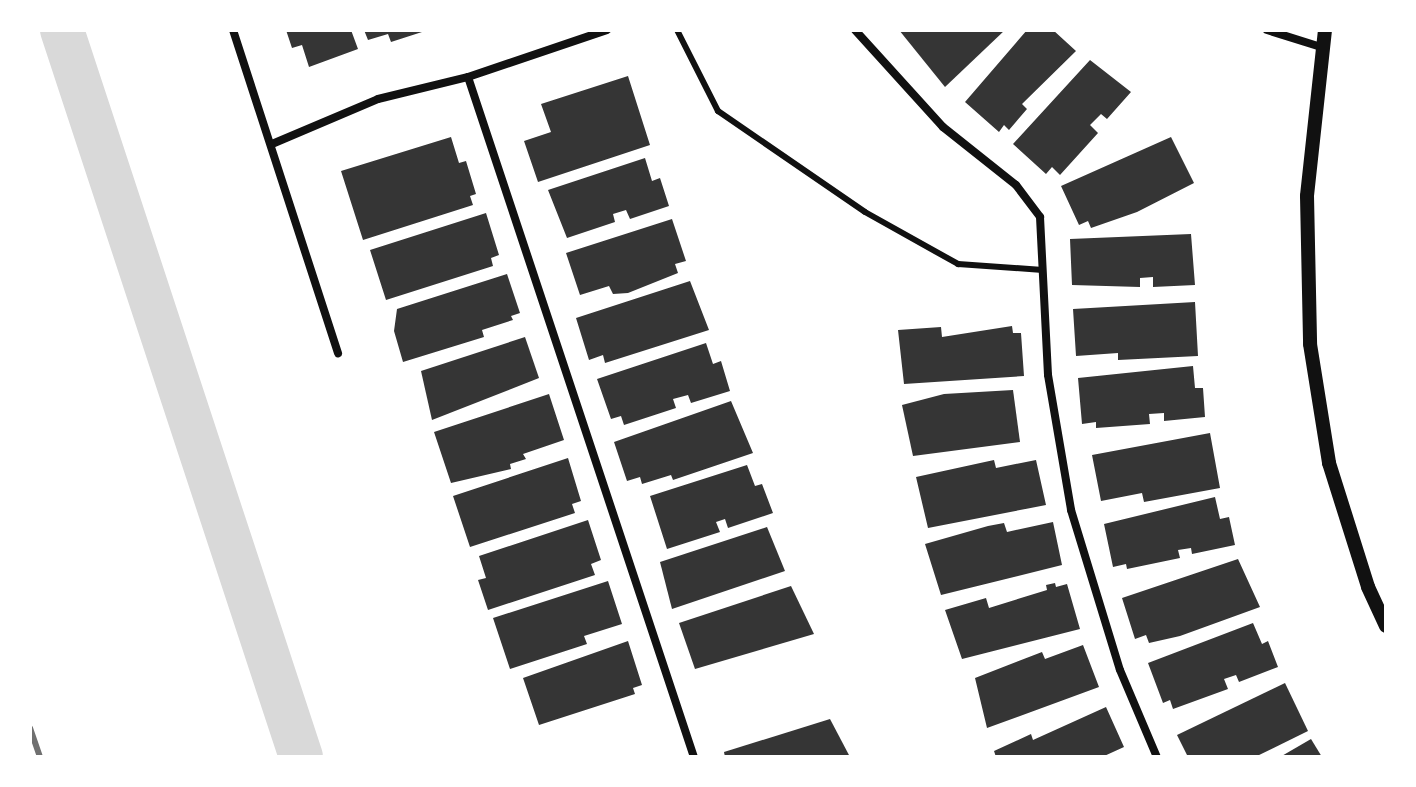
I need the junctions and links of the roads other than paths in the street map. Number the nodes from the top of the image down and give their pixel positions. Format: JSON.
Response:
{"nodes":[{"id":1,"x":233,"y":30,"type":"edge"},
{"id":2,"x":607,"y":30,"type":"edge"},
{"id":3,"x":677,"y":30,"type":"edge"},
{"id":4,"x":855,"y":30,"type":"edge"},
{"id":5,"x":1267,"y":30,"type":"edge"},
{"id":6,"x":1325,"y":30,"type":"edge"},
{"id":7,"x":1336,"y":30,"type":"edge"},
{"id":8,"x":1324,"y":49,"type":"junction"},
{"id":9,"x":468,"y":77,"type":"junction"},
{"id":10,"x":272,"y":144,"type":"junction"},
{"id":11,"x":1043,"y":270,"type":"junction"},
{"id":12,"x":338,"y":353,"type":"dead end"},
{"id":13,"x":1386,"y":626,"type":"edge"},
{"id":14,"x":694,"y":757,"type":"edge"},
{"id":15,"x":1157,"y":757,"type":"edge"}],
"edges":[{"from":1,"to":10,"type":"street"},
{"from":2,"to":9,"type":"street"},
{"from":3,"to":11,"type":"lane"},
{"from":4,"to":11,"type":"street"},
{"from":5,"to":8,"type":"street"},
{"from":6,"to":8,"type":"street"},
{"from":7,"to":8,"type":"street"},
{"from":8,"to":13,"type":"street"},
{"from":9,"to":10,"type":"street"},
{"from":9,"to":14,"type":"street"},
{"from":10,"to":12,"type":"street"},
{"from":11,"to":15,"type":"street"}]}
